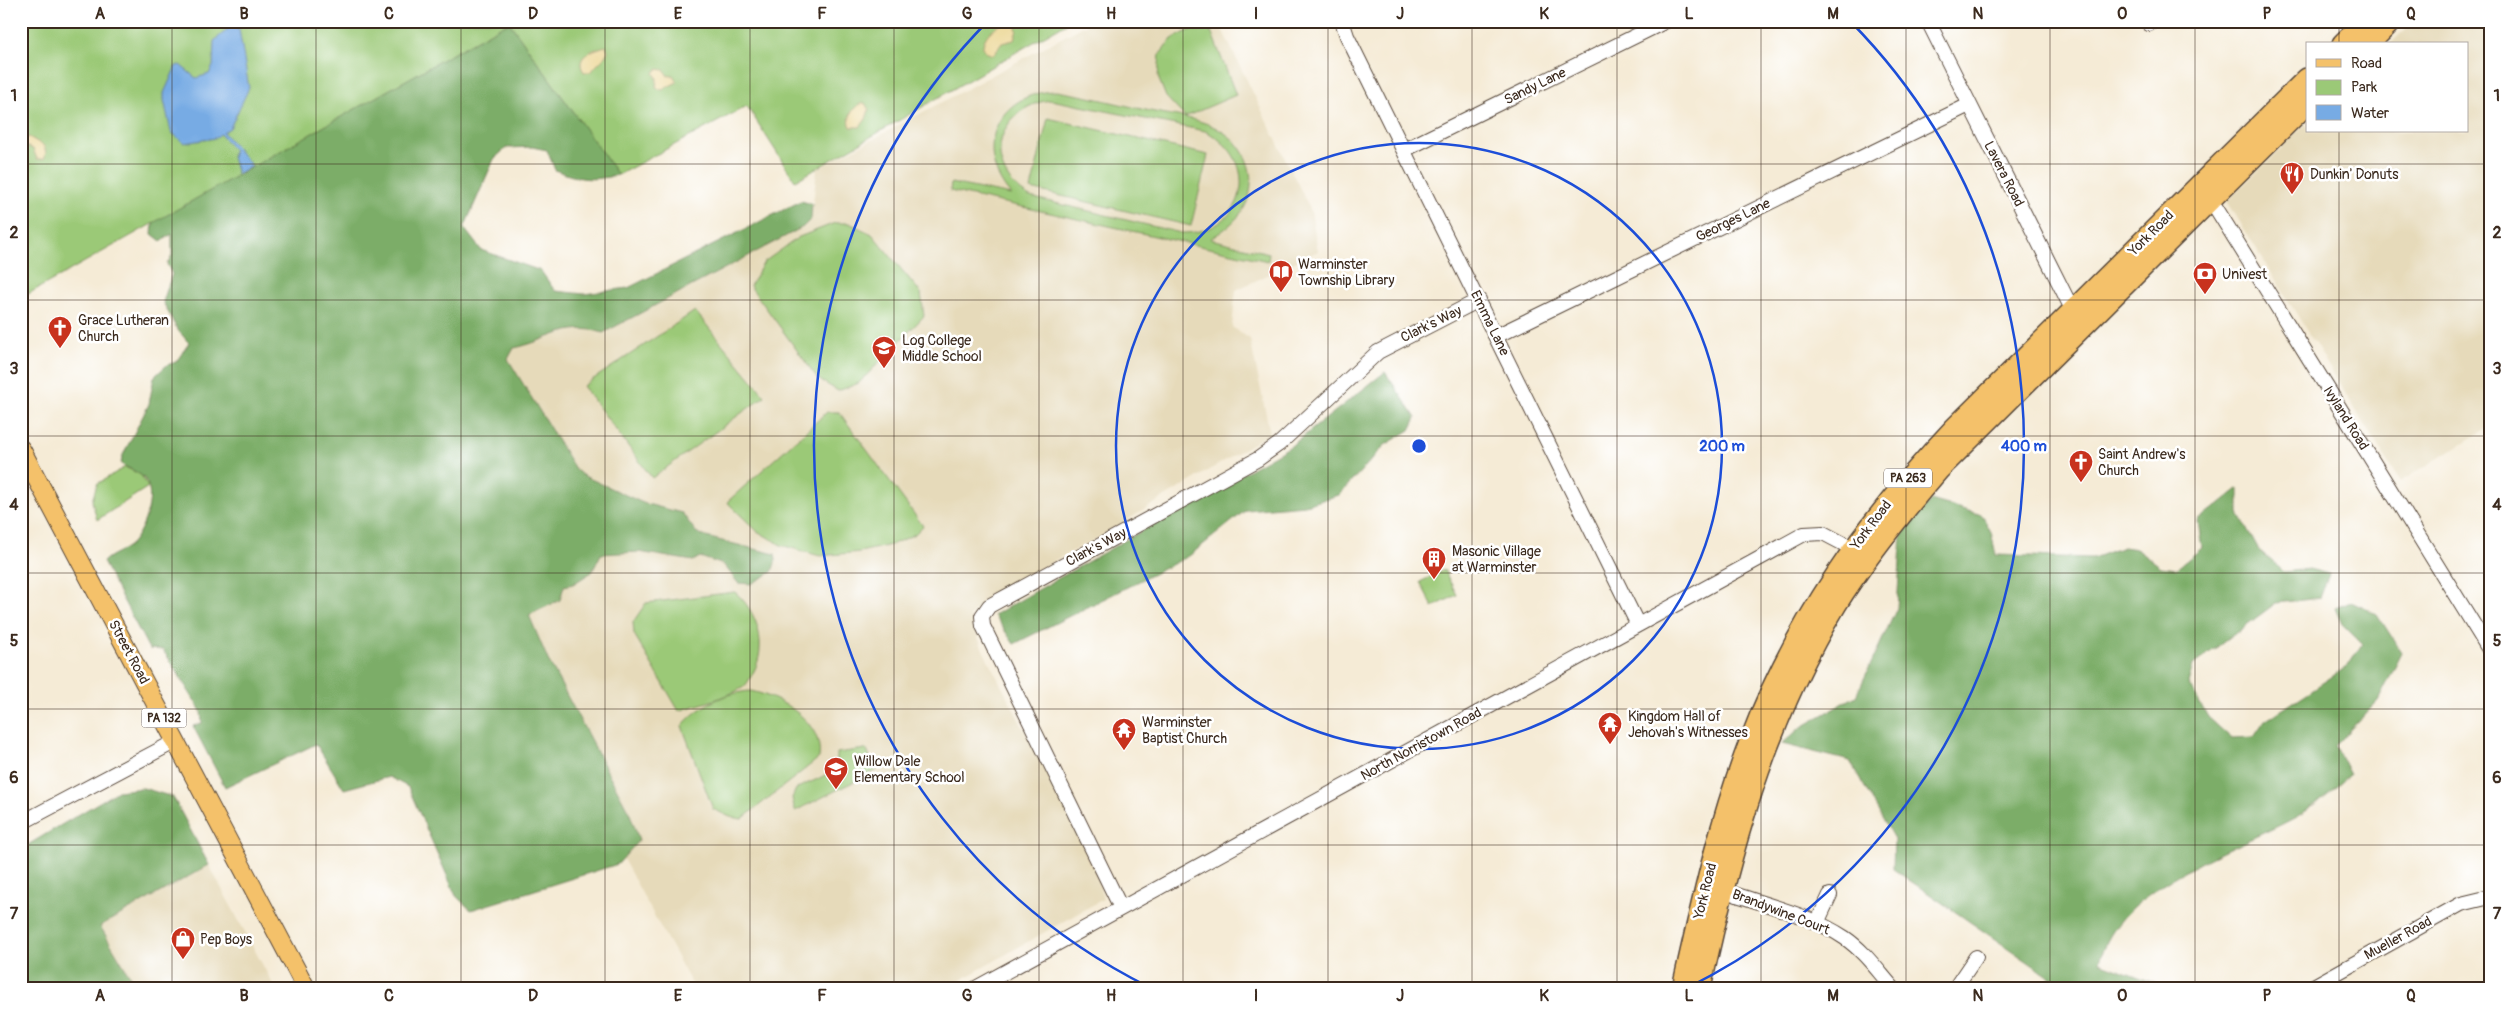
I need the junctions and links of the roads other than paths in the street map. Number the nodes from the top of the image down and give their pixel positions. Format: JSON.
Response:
{"nodes":[{"id":1,"x":1342,"y":21,"type":"edge"},
{"id":2,"x":1666,"y":21,"type":"edge"},
{"id":3,"x":1928,"y":21,"type":"edge"},
{"id":4,"x":2366,"y":21,"type":"edge"},
{"id":5,"x":2391,"y":21,"type":"edge"},
{"id":6,"x":2345,"y":42,"type":"edge"},
{"id":7,"x":2370,"y":42,"type":"edge"},
{"id":8,"x":2306,"y":80,"type":"edge"},
{"id":9,"x":2306,"y":104,"type":"edge"},
{"id":10,"x":1969,"y":105,"type":"junction"},
{"id":11,"x":1404,"y":150,"type":"junction"},
{"id":12,"x":2204,"y":193,"type":"junction"},
{"id":13,"x":1479,"y":300,"type":"junction"},
{"id":14,"x":2077,"y":319,"type":"junction"},
{"id":15,"x":1496,"y":336,"type":"junction"},
{"id":16,"x":21,"y":449,"type":"edge"},
{"id":17,"x":1861,"y":553,"type":"junction"},
{"id":18,"x":1638,"y":625,"type":"junction"},
{"id":19,"x":2490,"y":651,"type":"edge"},
{"id":20,"x":176,"y":741,"type":"junction"},
{"id":21,"x":21,"y":823,"type":"edge"},
{"id":22,"x":1715,"y":888,"type":"junction"},
{"id":23,"x":1830,"y":895,"type":"dead end"},
{"id":24,"x":2490,"y":897,"type":"edge"},
{"id":25,"x":1121,"y":908,"type":"junction"},
{"id":26,"x":1817,"y":923,"type":"junction"},
{"id":27,"x":1976,"y":958,"type":"dead end"},
{"id":28,"x":1889,"y":986,"type":"edge"},
{"id":29,"x":306,"y":988,"type":"edge"},
{"id":30,"x":976,"y":988,"type":"edge"},
{"id":31,"x":1683,"y":988,"type":"edge"},
{"id":32,"x":1700,"y":988,"type":"edge"},
{"id":33,"x":1955,"y":988,"type":"edge"},
{"id":34,"x":2310,"y":988,"type":"edge"}],
"edges":[{"from":1,"to":11,"type":"street","name":"Emma Lane"},
{"from":2,"to":11,"type":"street","name":"Sandy Lane"},
{"from":3,"to":10,"type":"street","name":"Lavera Road"},
{"from":4,"to":6,"type":"highway"},
{"from":5,"to":7,"type":"highway"},
{"from":8,"to":12,"type":"highway","name":"York Road","number":"PA 263"},
{"from":9,"to":12,"type":"highway","name":"York Road","number":"PA 263"},
{"from":10,"to":14,"type":"street","name":"Lavera Road"},
{"from":10,"to":15,"type":"street","name":"Georges Lane"},
{"from":11,"to":13,"type":"street","name":"Emma Lane"},
{"from":12,"to":14,"type":"highway","name":"York Road","number":"PA 263"},
{"from":12,"to":19,"type":"street","name":"Ivyland Road"},
{"from":13,"to":15,"type":"street","name":"Emma Lane"},
{"from":13,"to":25,"type":"street","name":"Clark's Way"},
{"from":14,"to":17,"type":"highway","name":"York Road","number":"PA 263"},
{"from":15,"to":18,"type":"street","name":"Emma Lane"},
{"from":16,"to":20,"type":"main road","name":"Street Road","number":"PA 132"},
{"from":17,"to":18,"type":"street","name":"North Norristown Road"},
{"from":17,"to":22,"type":"highway","name":"York Road","number":"PA 263"},
{"from":18,"to":25,"type":"street","name":"North Norristown Road"},
{"from":20,"to":21,"type":"street"},
{"from":20,"to":29,"type":"main road","name":"Street Road","number":"PA 132"},
{"from":22,"to":26,"type":"street","name":"Brandywine Court"},
{"from":22,"to":31,"type":"highway","name":"York Road","number":"PA 263"},
{"from":22,"to":32,"type":"highway","name":"York Road","number":"PA 263"},
{"from":23,"to":26,"type":"street"},
{"from":24,"to":34,"type":"street","name":"Mueller Road"},
{"from":25,"to":30,"type":"street","name":"North Norristown Road"},
{"from":26,"to":28,"type":"street","name":"Brandywine Court"},
{"from":27,"to":33,"type":"street"}]}
